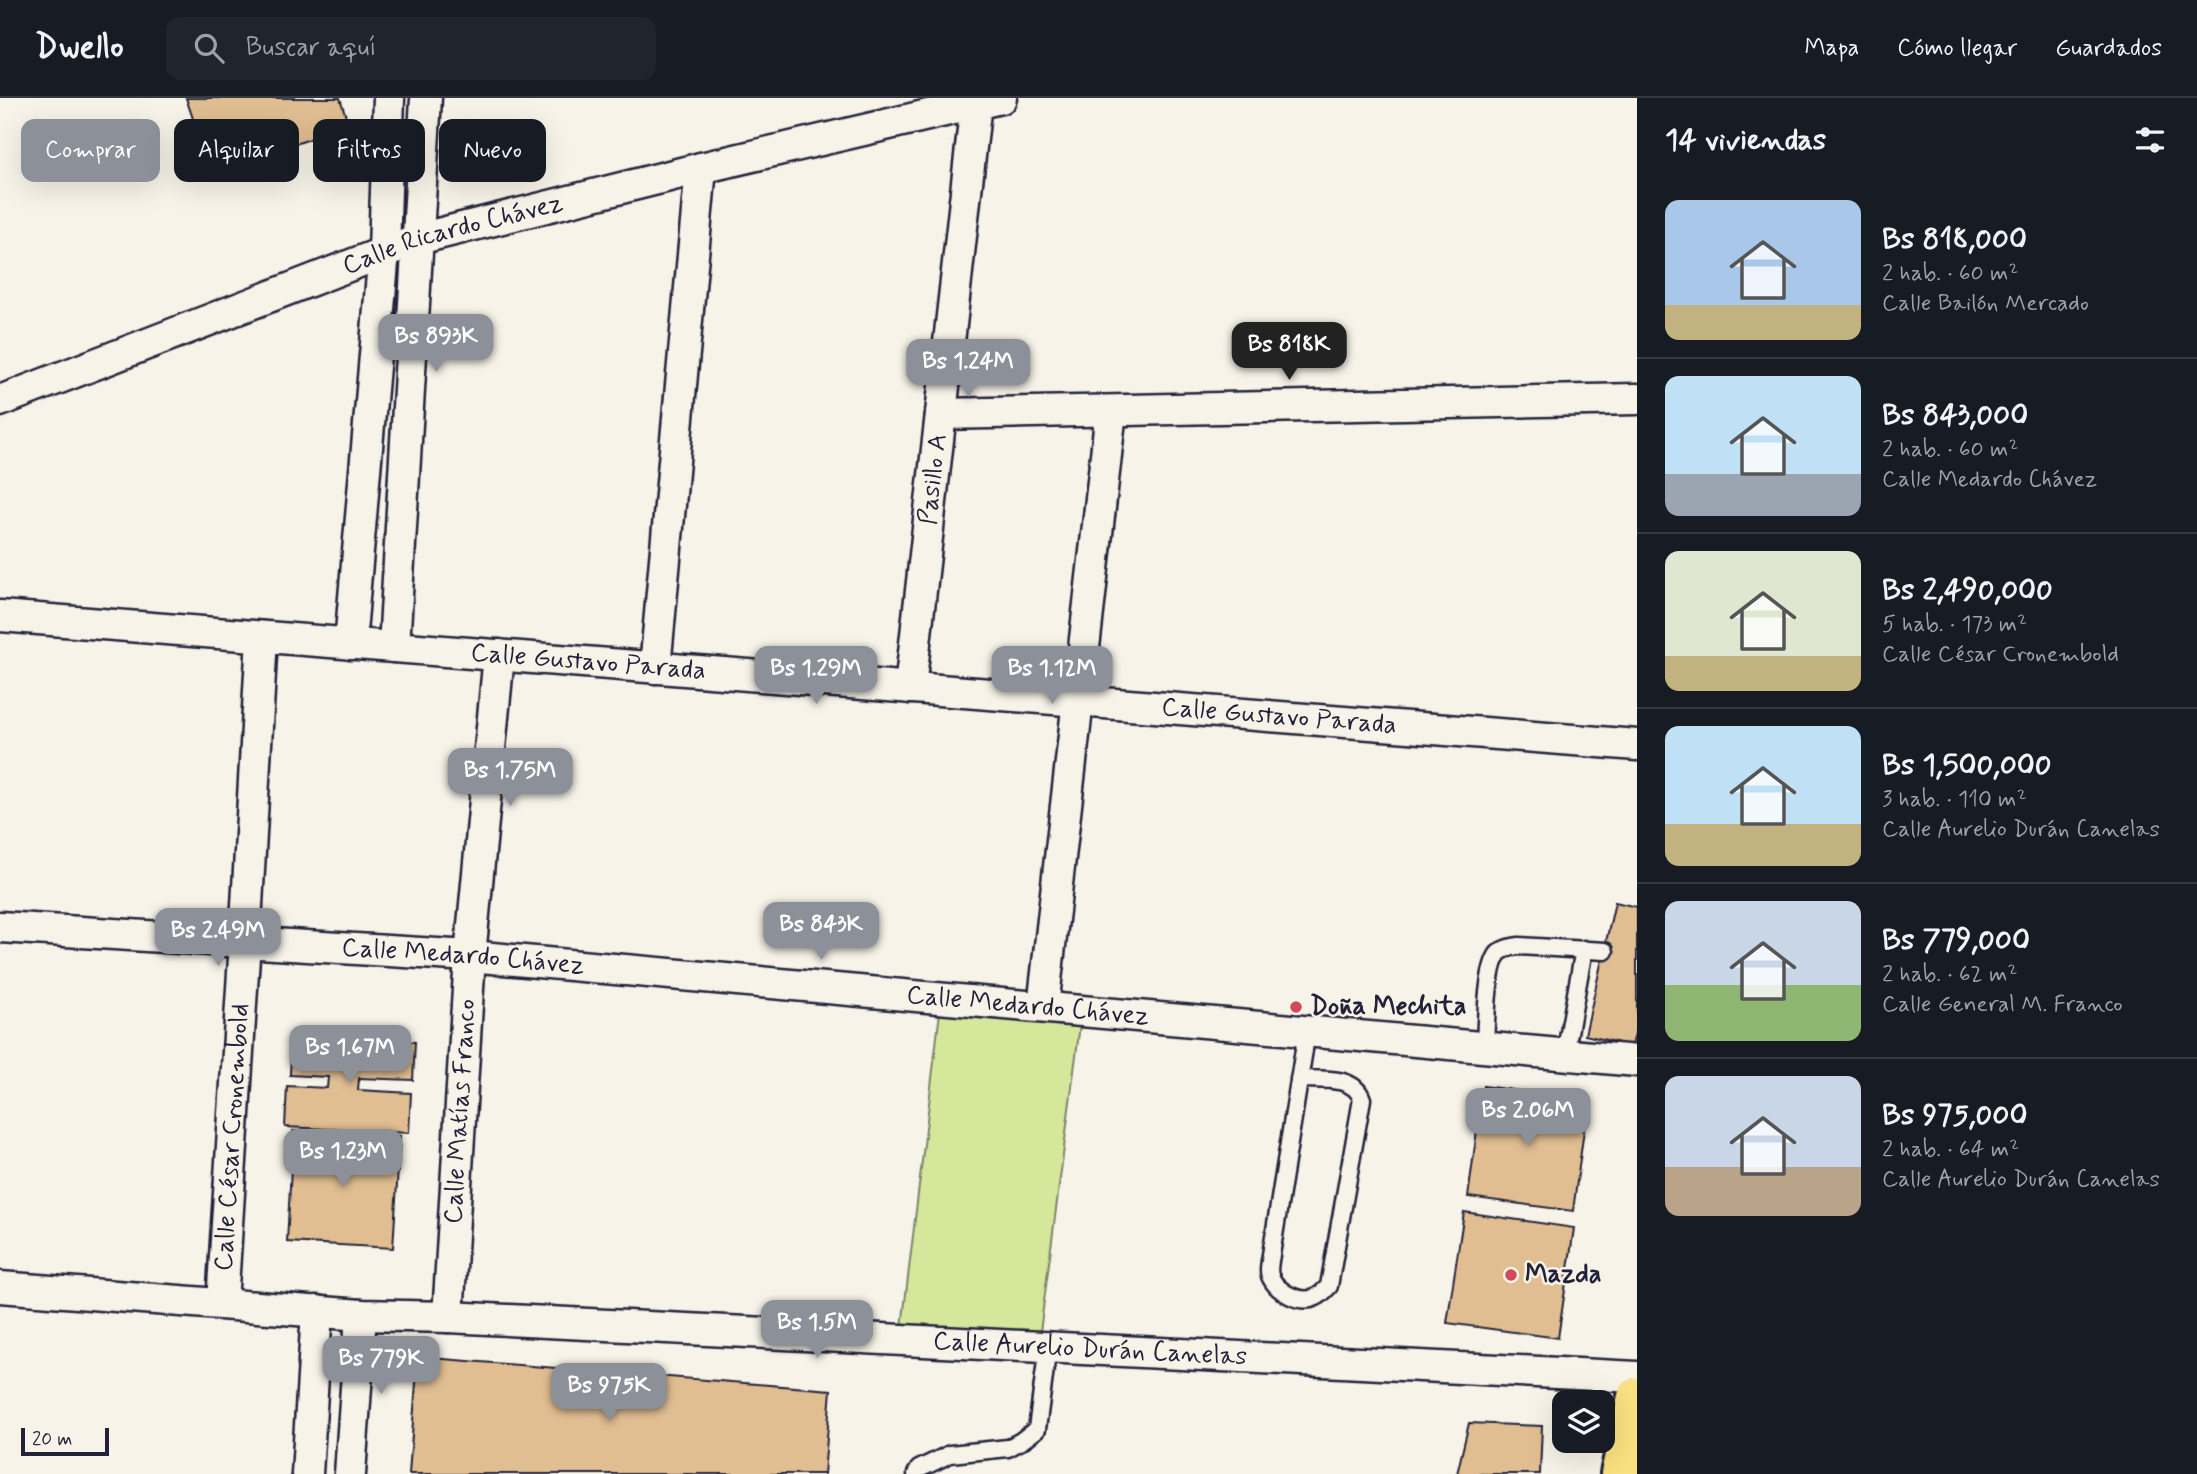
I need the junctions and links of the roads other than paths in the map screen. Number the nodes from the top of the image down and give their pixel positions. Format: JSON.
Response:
{"nodes":[{"id":1,"x":389,"y":98,"type":"edge"},
{"id":2,"x":426,"y":98,"type":"edge"},
{"id":3,"x":989,"y":101,"type":"edge"},
{"id":4,"x":701,"y":168,"type":"junction"},
{"id":5,"x":418,"y":239,"type":"junction"},
{"id":6,"x":384,"y":251,"type":"junction"},
{"id":7,"x":1637,"y":399,"type":"edge"},
{"id":8,"x":0,"y":401,"type":"edge"},
{"id":9,"x":1111,"y":411,"type":"junction"},
{"id":10,"x":941,"y":414,"type":"junction"},
{"id":11,"x":0,"y":616,"type":"edge"},
{"id":12,"x":262,"y":637,"type":"junction"},
{"id":13,"x":350,"y":644,"type":"junction"},
{"id":14,"x":394,"y":647,"type":"junction"},
{"id":15,"x":499,"y":655,"type":"junction"},
{"id":16,"x":655,"y":668,"type":"junction"},
{"id":17,"x":910,"y":688,"type":"junction"},
{"id":18,"x":1079,"y":700,"type":"junction"},
{"id":19,"x":1637,"y":745,"type":"edge"},
{"id":20,"x":0,"y":928,"type":"edge"},
{"id":21,"x":245,"y":941,"type":"junction"},
{"id":22,"x":1584,"y":949,"type":"junction"},
{"id":23,"x":1605,"y":951,"type":"dead end"},
{"id":24,"x":470,"y":956,"type":"junction"},
{"id":25,"x":1043,"y":1007,"type":"junction"},
{"id":26,"x":1307,"y":1031,"type":"junction"},
{"id":27,"x":1485,"y":1048,"type":"junction"},
{"id":28,"x":1565,"y":1055,"type":"junction"},
{"id":29,"x":1637,"y":1061,"type":"edge"},
{"id":30,"x":1299,"y":1079,"type":"junction"},
{"id":31,"x":0,"y":1287,"type":"edge"},
{"id":32,"x":222,"y":1303,"type":"junction"},
{"id":33,"x":317,"y":1311,"type":"junction"},
{"id":34,"x":361,"y":1315,"type":"junction"},
{"id":35,"x":448,"y":1317,"type":"junction"},
{"id":36,"x":1048,"y":1346,"type":"junction"},
{"id":37,"x":1637,"y":1377,"type":"edge"},
{"id":38,"x":1637,"y":1397,"type":"edge"},
{"id":39,"x":310,"y":1437,"type":"junction"},
{"id":40,"x":352,"y":1439,"type":"junction"},
{"id":41,"x":307,"y":1474,"type":"edge"},
{"id":42,"x":350,"y":1474,"type":"edge"},
{"id":43,"x":916,"y":1474,"type":"edge"},
{"id":44,"x":1620,"y":1474,"type":"edge"}],
"edges":[{"from":1,"to":6,"type":"street"},
{"from":2,"to":5,"type":"street"},
{"from":3,"to":4,"type":"street","name":"Calle Ricardo Chávez"},
{"from":3,"to":10,"type":"street","name":"Pasillo A"},
{"from":4,"to":5,"type":"street","name":"Calle Ricardo Chávez"},
{"from":4,"to":16,"type":"street"},
{"from":5,"to":6,"type":"street","name":"Calle Ricardo Chávez"},
{"from":5,"to":14,"type":"street"},
{"from":6,"to":8,"type":"street","name":"Calle Ricardo Chávez"},
{"from":6,"to":13,"type":"street"},
{"from":7,"to":9,"type":"street"},
{"from":9,"to":10,"type":"street"},
{"from":9,"to":18,"type":"street"},
{"from":10,"to":17,"type":"street","name":"Pasillo A"},
{"from":11,"to":12,"type":"street","name":"Calle Gustavo Parada"},
{"from":12,"to":13,"type":"street","name":"Calle Gustavo Parada"},
{"from":12,"to":21,"type":"street","name":"Calle César Cronembold"},
{"from":13,"to":14,"type":"street","name":"Calle Gustavo Parada"},
{"from":14,"to":15,"type":"street","name":"Calle Gustavo Parada"},
{"from":15,"to":16,"type":"street","name":"Calle Gustavo Parada"},
{"from":15,"to":24,"type":"street","name":"Calle Matías Franco"},
{"from":16,"to":17,"type":"street","name":"Calle Gustavo Parada"},
{"from":17,"to":18,"type":"street","name":"Calle Gustavo Parada"},
{"from":18,"to":19,"type":"street","name":"Calle Gustavo Parada"},
{"from":18,"to":25,"type":"street"},
{"from":20,"to":21,"type":"street","name":"Calle Medardo Chávez"},
{"from":21,"to":24,"type":"street","name":"Calle Medardo Chávez"},
{"from":21,"to":32,"type":"street","name":"Calle César Cronembold"},
{"from":22,"to":23,"type":"lane"},
{"from":22,"to":27,"type":"lane"},
{"from":22,"to":28,"type":"lane"},
{"from":24,"to":25,"type":"street","name":"Calle Medardo Chávez"},
{"from":24,"to":35,"type":"street","name":"Calle Matías Franco"},
{"from":25,"to":26,"type":"street","name":"Calle Medardo Chávez"},
{"from":26,"to":27,"type":"street","name":"Calle Medardo Chávez"},
{"from":26,"to":30,"type":"lane"},
{"from":27,"to":28,"type":"street","name":"Calle Medardo Chávez"},
{"from":28,"to":29,"type":"street","name":"Calle Medardo Chávez"},
{"from":30,"to":30,"type":"lane"},
{"from":31,"to":32,"type":"street","name":"Calle Aurelio Durán Canelas"},
{"from":32,"to":33,"type":"street","name":"Calle Aurelio Durán Canelas"},
{"from":33,"to":34,"type":"street","name":"Calle Aurelio Durán Canelas"},
{"from":33,"to":39,"type":"street"},
{"from":34,"to":35,"type":"street","name":"Calle Aurelio Durán Canelas"},
{"from":34,"to":40,"type":"street"},
{"from":35,"to":36,"type":"street","name":"Calle Aurelio Durán Canelas"},
{"from":36,"to":37,"type":"street","name":"Calle Aurelio Durán Canelas"},
{"from":36,"to":43,"type":"lane"},
{"from":38,"to":44,"type":"main road"},
{"from":39,"to":40,"type":"street"},
{"from":39,"to":41,"type":"street"},
{"from":40,"to":42,"type":"street"}]}
